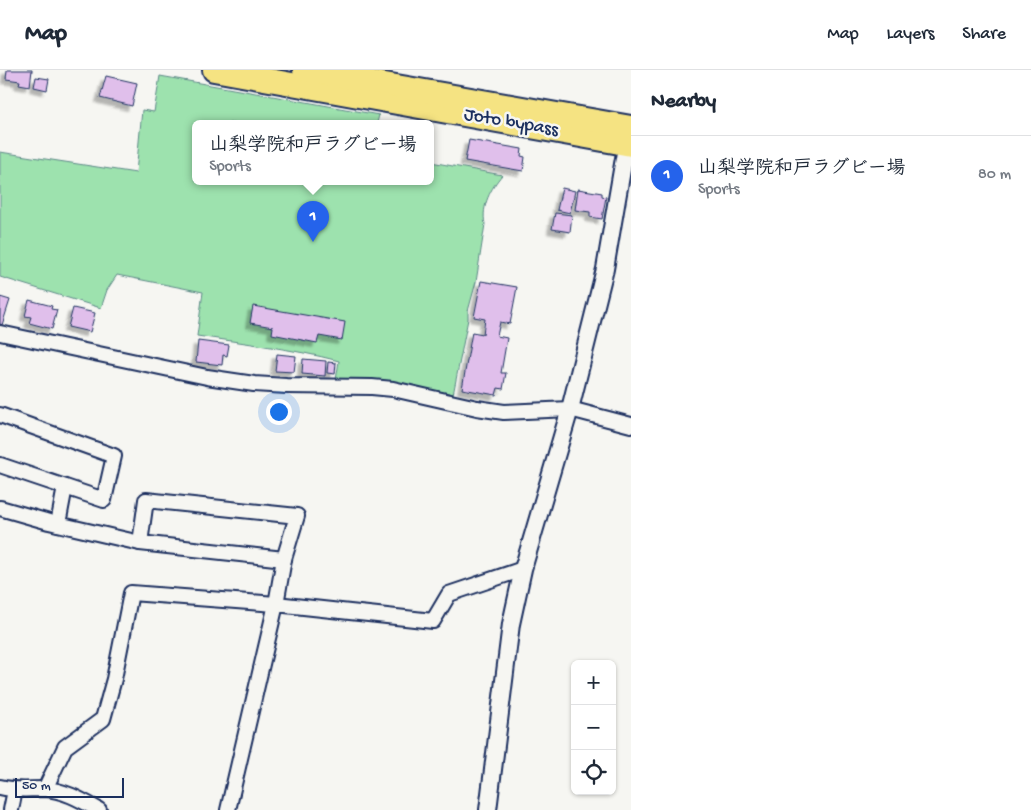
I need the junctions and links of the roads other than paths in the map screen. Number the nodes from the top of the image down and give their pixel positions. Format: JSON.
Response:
{"nodes":[{"id":1,"x":214,"y":70,"type":"edge"},
{"id":2,"x":304,"y":70,"type":"edge"},
{"id":3,"x":387,"y":85,"type":"edge"},
{"id":4,"x":630,"y":132,"type":"edge"},
{"id":5,"x":0,"y":333,"type":"edge"},
{"id":6,"x":570,"y":409,"type":"junction"},
{"id":7,"x":0,"y":416,"type":"edge"},
{"id":8,"x":631,"y":425,"type":"edge"},
{"id":9,"x":0,"y":465,"type":"edge"},
{"id":10,"x":65,"y":487,"type":"junction"},
{"id":11,"x":0,"y":508,"type":"edge"},
{"id":12,"x":58,"y":524,"type":"junction"},
{"id":13,"x":140,"y":543,"type":"junction"},
{"id":14,"x":284,"y":559,"type":"junction"},
{"id":15,"x":523,"y":569,"type":"junction"},
{"id":16,"x":276,"y":604,"type":"junction"},
{"id":17,"x":0,"y":787,"type":"edge"},
{"id":18,"x":45,"y":789,"type":"junction"},
{"id":19,"x":15,"y":790,"type":"junction"},
{"id":20,"x":11,"y":810,"type":"edge"},
{"id":21,"x":99,"y":810,"type":"edge"},
{"id":22,"x":228,"y":810,"type":"edge"},
{"id":23,"x":488,"y":810,"type":"edge"}],
"edges":[{"from":1,"to":3,"type":"highway","name":"Joto bypass"},
{"from":2,"to":3,"type":"highway","name":"Joto bypass"},
{"from":3,"to":4,"type":"highway","name":"Joto bypass"},
{"from":4,"to":6,"type":"street"},
{"from":5,"to":6,"type":"street"},
{"from":6,"to":8,"type":"street"},
{"from":6,"to":15,"type":"street"},
{"from":7,"to":10,"type":"street"},
{"from":9,"to":10,"type":"street"},
{"from":10,"to":12,"type":"street"},
{"from":11,"to":12,"type":"street"},
{"from":12,"to":13,"type":"street"},
{"from":13,"to":14,"type":"street"},
{"from":13,"to":14,"type":"street"},
{"from":14,"to":16,"type":"street"},
{"from":15,"to":16,"type":"street"},
{"from":15,"to":23,"type":"street"},
{"from":16,"to":18,"type":"street"},
{"from":16,"to":22,"type":"street"},
{"from":17,"to":19,"type":"street"},
{"from":18,"to":19,"type":"street"},
{"from":18,"to":21,"type":"street"},
{"from":19,"to":20,"type":"street"}]}
